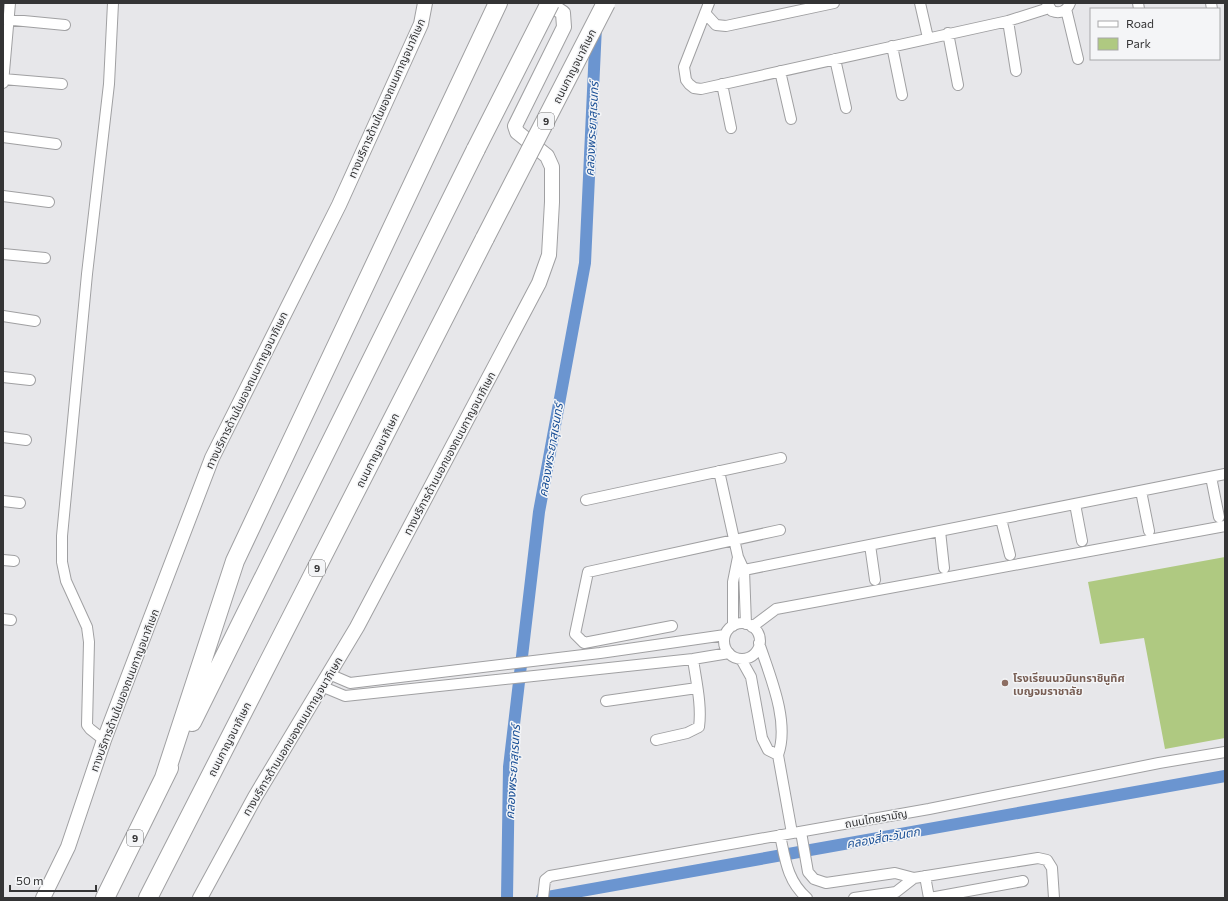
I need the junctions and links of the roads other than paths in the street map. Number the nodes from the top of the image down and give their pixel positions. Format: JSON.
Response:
{"nodes":[{"id":1,"x":10,"y":3,"type":"edge"},
{"id":2,"x":113,"y":3,"type":"edge"},
{"id":3,"x":425,"y":3,"type":"edge"},
{"id":4,"x":498,"y":3,"type":"edge"},
{"id":5,"x":549,"y":3,"type":"edge"},
{"id":6,"x":606,"y":3,"type":"edge"},
{"id":7,"x":709,"y":3,"type":"edge"},
{"id":8,"x":834,"y":3,"type":"edge"},
{"id":9,"x":920,"y":3,"type":"edge"},
{"id":10,"x":1048,"y":6,"type":"edge"},
{"id":11,"x":1068,"y":6,"type":"edge"},
{"id":12,"x":705,"y":13,"type":"junction"},
{"id":13,"x":6,"y":19,"type":"edge"},
{"id":14,"x":1008,"y":21,"type":"junction"},
{"id":15,"x":65,"y":25,"type":"dead end"},
{"id":16,"x":948,"y":33,"type":"junction"},
{"id":17,"x":928,"y":38,"type":"junction"},
{"id":18,"x":892,"y":46,"type":"junction"},
{"id":19,"x":835,"y":59,"type":"junction"},
{"id":20,"x":1078,"y":59,"type":"dead end"},
{"id":21,"x":780,"y":71,"type":"junction"},
{"id":22,"x":1016,"y":71,"type":"dead end"},
{"id":23,"x":3,"y":79,"type":"edge"},
{"id":24,"x":3,"y":83,"type":"edge"},
{"id":25,"x":62,"y":84,"type":"dead end"},
{"id":26,"x":722,"y":84,"type":"junction"},
{"id":27,"x":958,"y":85,"type":"dead end"},
{"id":28,"x":902,"y":95,"type":"dead end"},
{"id":29,"x":846,"y":108,"type":"dead end"},
{"id":30,"x":791,"y":119,"type":"dead end"},
{"id":31,"x":731,"y":128,"type":"dead end"},
{"id":32,"x":3,"y":137,"type":"edge"},
{"id":33,"x":56,"y":144,"type":"dead end"},
{"id":34,"x":3,"y":196,"type":"edge"},
{"id":35,"x":49,"y":202,"type":"dead end"},
{"id":36,"x":3,"y":254,"type":"edge"},
{"id":37,"x":45,"y":258,"type":"dead end"},
{"id":38,"x":3,"y":316,"type":"edge"},
{"id":39,"x":35,"y":321,"type":"dead end"},
{"id":40,"x":3,"y":377,"type":"edge"},
{"id":41,"x":30,"y":380,"type":"dead end"},
{"id":42,"x":3,"y":437,"type":"edge"},
{"id":43,"x":26,"y":440,"type":"dead end"},
{"id":44,"x":781,"y":458,"type":"dead end"},
{"id":45,"x":719,"y":471,"type":"junction"},
{"id":46,"x":1225,"y":474,"type":"edge"},
{"id":47,"x":1211,"y":477,"type":"junction"},
{"id":48,"x":1141,"y":491,"type":"junction"},
{"id":49,"x":586,"y":500,"type":"dead end"},
{"id":50,"x":3,"y":501,"type":"edge"},
{"id":51,"x":20,"y":503,"type":"dead end"},
{"id":52,"x":1075,"y":504,"type":"junction"},
{"id":53,"x":1219,"y":516,"type":"dead end"},
{"id":54,"x":1001,"y":519,"type":"junction"},
{"id":55,"x":1225,"y":526,"type":"edge"},
{"id":56,"x":780,"y":530,"type":"dead end"},
{"id":57,"x":940,"y":531,"type":"junction"},
{"id":58,"x":1149,"y":531,"type":"dead end"},
{"id":59,"x":734,"y":540,"type":"junction"},
{"id":60,"x":1082,"y":541,"type":"dead end"},
{"id":61,"x":870,"y":545,"type":"junction"},
{"id":62,"x":1010,"y":555,"type":"dead end"},
{"id":63,"x":738,"y":557,"type":"junction"},
{"id":64,"x":3,"y":560,"type":"edge"},
{"id":65,"x":14,"y":561,"type":"dead end"},
{"id":66,"x":944,"y":568,"type":"dead end"},
{"id":67,"x":744,"y":570,"type":"junction"},
{"id":68,"x":875,"y":580,"type":"dead end"},
{"id":69,"x":749,"y":625,"type":"junction"},
{"id":70,"x":672,"y":626,"type":"dead end"},
{"id":71,"x":733,"y":626,"type":"junction"},
{"id":72,"x":725,"y":635,"type":"junction"},
{"id":73,"x":759,"y":644,"type":"junction"},
{"id":74,"x":600,"y":653,"type":"junction"},
{"id":75,"x":729,"y":653,"type":"junction"},
{"id":76,"x":741,"y":658,"type":"junction"},
{"id":77,"x":693,"y":659,"type":"junction"},
{"id":78,"x":602,"y":669,"type":"junction"},
{"id":79,"x":441,"y":673,"type":"junction"},
{"id":80,"x":329,"y":674,"type":"junction"},
{"id":81,"x":321,"y":686,"type":"junction"},
{"id":82,"x":441,"y":686,"type":"junction"},
{"id":83,"x":697,"y":688,"type":"junction"},
{"id":84,"x":606,"y":701,"type":"dead end"},
{"id":85,"x":104,"y":740,"type":"junction"},
{"id":86,"x":656,"y":740,"type":"dead end"},
{"id":87,"x":1225,"y":752,"type":"edge"},
{"id":88,"x":778,"y":755,"type":"junction"},
{"id":89,"x":164,"y":778,"type":"junction"},
{"id":90,"x":798,"y":835,"type":"junction"},
{"id":91,"x":781,"y":839,"type":"junction"},
{"id":92,"x":925,"y":876,"type":"junction"},
{"id":93,"x":914,"y":878,"type":"junction"},
{"id":94,"x":1023,"y":881,"type":"dead end"},
{"id":95,"x":543,"y":893,"type":"edge"},
{"id":96,"x":43,"y":898,"type":"edge"},
{"id":97,"x":105,"y":898,"type":"edge"},
{"id":98,"x":148,"y":898,"type":"edge"},
{"id":99,"x":200,"y":898,"type":"edge"},
{"id":100,"x":807,"y":898,"type":"edge"},
{"id":101,"x":854,"y":898,"type":"edge"},
{"id":102,"x":929,"y":898,"type":"edge"},
{"id":103,"x":1054,"y":898,"type":"edge"}],
"edges":[{"from":1,"to":13,"type":"street"},
{"from":2,"to":85,"type":"street"},
{"from":3,"to":85,"type":"main road","name":"ทางบริการด้านในของถนนกาญจนาภิเษก"},
{"from":4,"to":89,"type":"highway"},
{"from":5,"to":80,"type":"main road","name":"ทางบริการด้านนอกของถนนกาญจนาภิเษก"},
{"from":5,"to":89,"type":"highway","number":"9","bridge":true},
{"from":6,"to":98,"type":"highway","name":"ถนนกาญจนาภิเษก","number":"9","bridge":true},
{"from":7,"to":12,"type":"street"},
{"from":8,"to":12,"type":"street"},
{"from":9,"to":17,"type":"street"},
{"from":10,"to":11,"type":"street"},
{"from":10,"to":14,"type":"street"},
{"from":11,"to":20,"type":"street"},
{"from":12,"to":26,"type":"street"},
{"from":13,"to":15,"type":"street"},
{"from":13,"to":23,"type":"street"},
{"from":14,"to":16,"type":"street"},
{"from":14,"to":22,"type":"street"},
{"from":16,"to":17,"type":"street"},
{"from":16,"to":27,"type":"street"},
{"from":17,"to":18,"type":"street"},
{"from":18,"to":19,"type":"street"},
{"from":18,"to":28,"type":"street"},
{"from":19,"to":21,"type":"street"},
{"from":19,"to":29,"type":"street"},
{"from":21,"to":26,"type":"street"},
{"from":21,"to":30,"type":"street"},
{"from":23,"to":24,"type":"street"},
{"from":23,"to":25,"type":"street"},
{"from":26,"to":31,"type":"street"},
{"from":32,"to":33,"type":"street"},
{"from":34,"to":35,"type":"street"},
{"from":36,"to":37,"type":"street"},
{"from":38,"to":39,"type":"street"},
{"from":40,"to":41,"type":"street"},
{"from":42,"to":43,"type":"street"},
{"from":44,"to":45,"type":"street"},
{"from":45,"to":49,"type":"street"},
{"from":45,"to":59,"type":"street"},
{"from":46,"to":47,"type":"street"},
{"from":47,"to":48,"type":"street"},
{"from":47,"to":53,"type":"street"},
{"from":48,"to":52,"type":"street"},
{"from":48,"to":58,"type":"street"},
{"from":50,"to":51,"type":"street"},
{"from":52,"to":54,"type":"street"},
{"from":52,"to":60,"type":"street"},
{"from":54,"to":57,"type":"street"},
{"from":54,"to":62,"type":"street"},
{"from":55,"to":69,"type":"street"},
{"from":56,"to":59,"type":"street"},
{"from":57,"to":61,"type":"street"},
{"from":57,"to":66,"type":"street"},
{"from":59,"to":63,"type":"street"},
{"from":59,"to":70,"type":"street"},
{"from":61,"to":67,"type":"street"},
{"from":61,"to":68,"type":"street"},
{"from":63,"to":67,"type":"street"},
{"from":63,"to":71,"type":"street"},
{"from":64,"to":65,"type":"street"},
{"from":67,"to":69,"type":"street"},
{"from":69,"to":71,"type":"street"},
{"from":69,"to":73,"type":"street"},
{"from":71,"to":72,"type":"street"},
{"from":72,"to":74,"type":"street"},
{"from":72,"to":75,"type":"street"},
{"from":73,"to":76,"type":"street"},
{"from":73,"to":88,"type":"street"},
{"from":74,"to":78,"type":"street"},
{"from":74,"to":79,"type":"street"},
{"from":75,"to":76,"type":"street"},
{"from":75,"to":77,"type":"street"},
{"from":76,"to":88,"type":"street"},
{"from":77,"to":78,"type":"street"},
{"from":77,"to":83,"type":"street"},
{"from":78,"to":82,"type":"street"},
{"from":79,"to":80,"type":"street"},
{"from":79,"to":82,"type":"street"},
{"from":80,"to":81,"type":"main road","name":"ทางบริการด้านนอกของถนนกาญจนาภิเษก"},
{"from":81,"to":82,"type":"street"},
{"from":81,"to":99,"type":"main road","name":"ทางบริการด้านนอกของถนนกาญจนาภิเษก"},
{"from":83,"to":84,"type":"street"},
{"from":83,"to":86,"type":"street"},
{"from":85,"to":96,"type":"main road","name":"ทางบริการด้านในของถนนกาญจนาภิเษก"},
{"from":87,"to":90,"type":"street","name":"ถนนไทยรามัญ"},
{"from":88,"to":90,"type":"street"},
{"from":89,"to":97,"type":"highway","number":"9"},
{"from":90,"to":91,"type":"street","name":"ถนนไทยรามัญ"},
{"from":90,"to":93,"type":"street"},
{"from":91,"to":95,"type":"street","name":"ถนนไทยรามัญ"},
{"from":91,"to":100,"type":"street"},
{"from":92,"to":93,"type":"street"},
{"from":92,"to":102,"type":"street"},
{"from":92,"to":103,"type":"street"},
{"from":93,"to":101,"type":"street"},
{"from":94,"to":102,"type":"street"}]}
